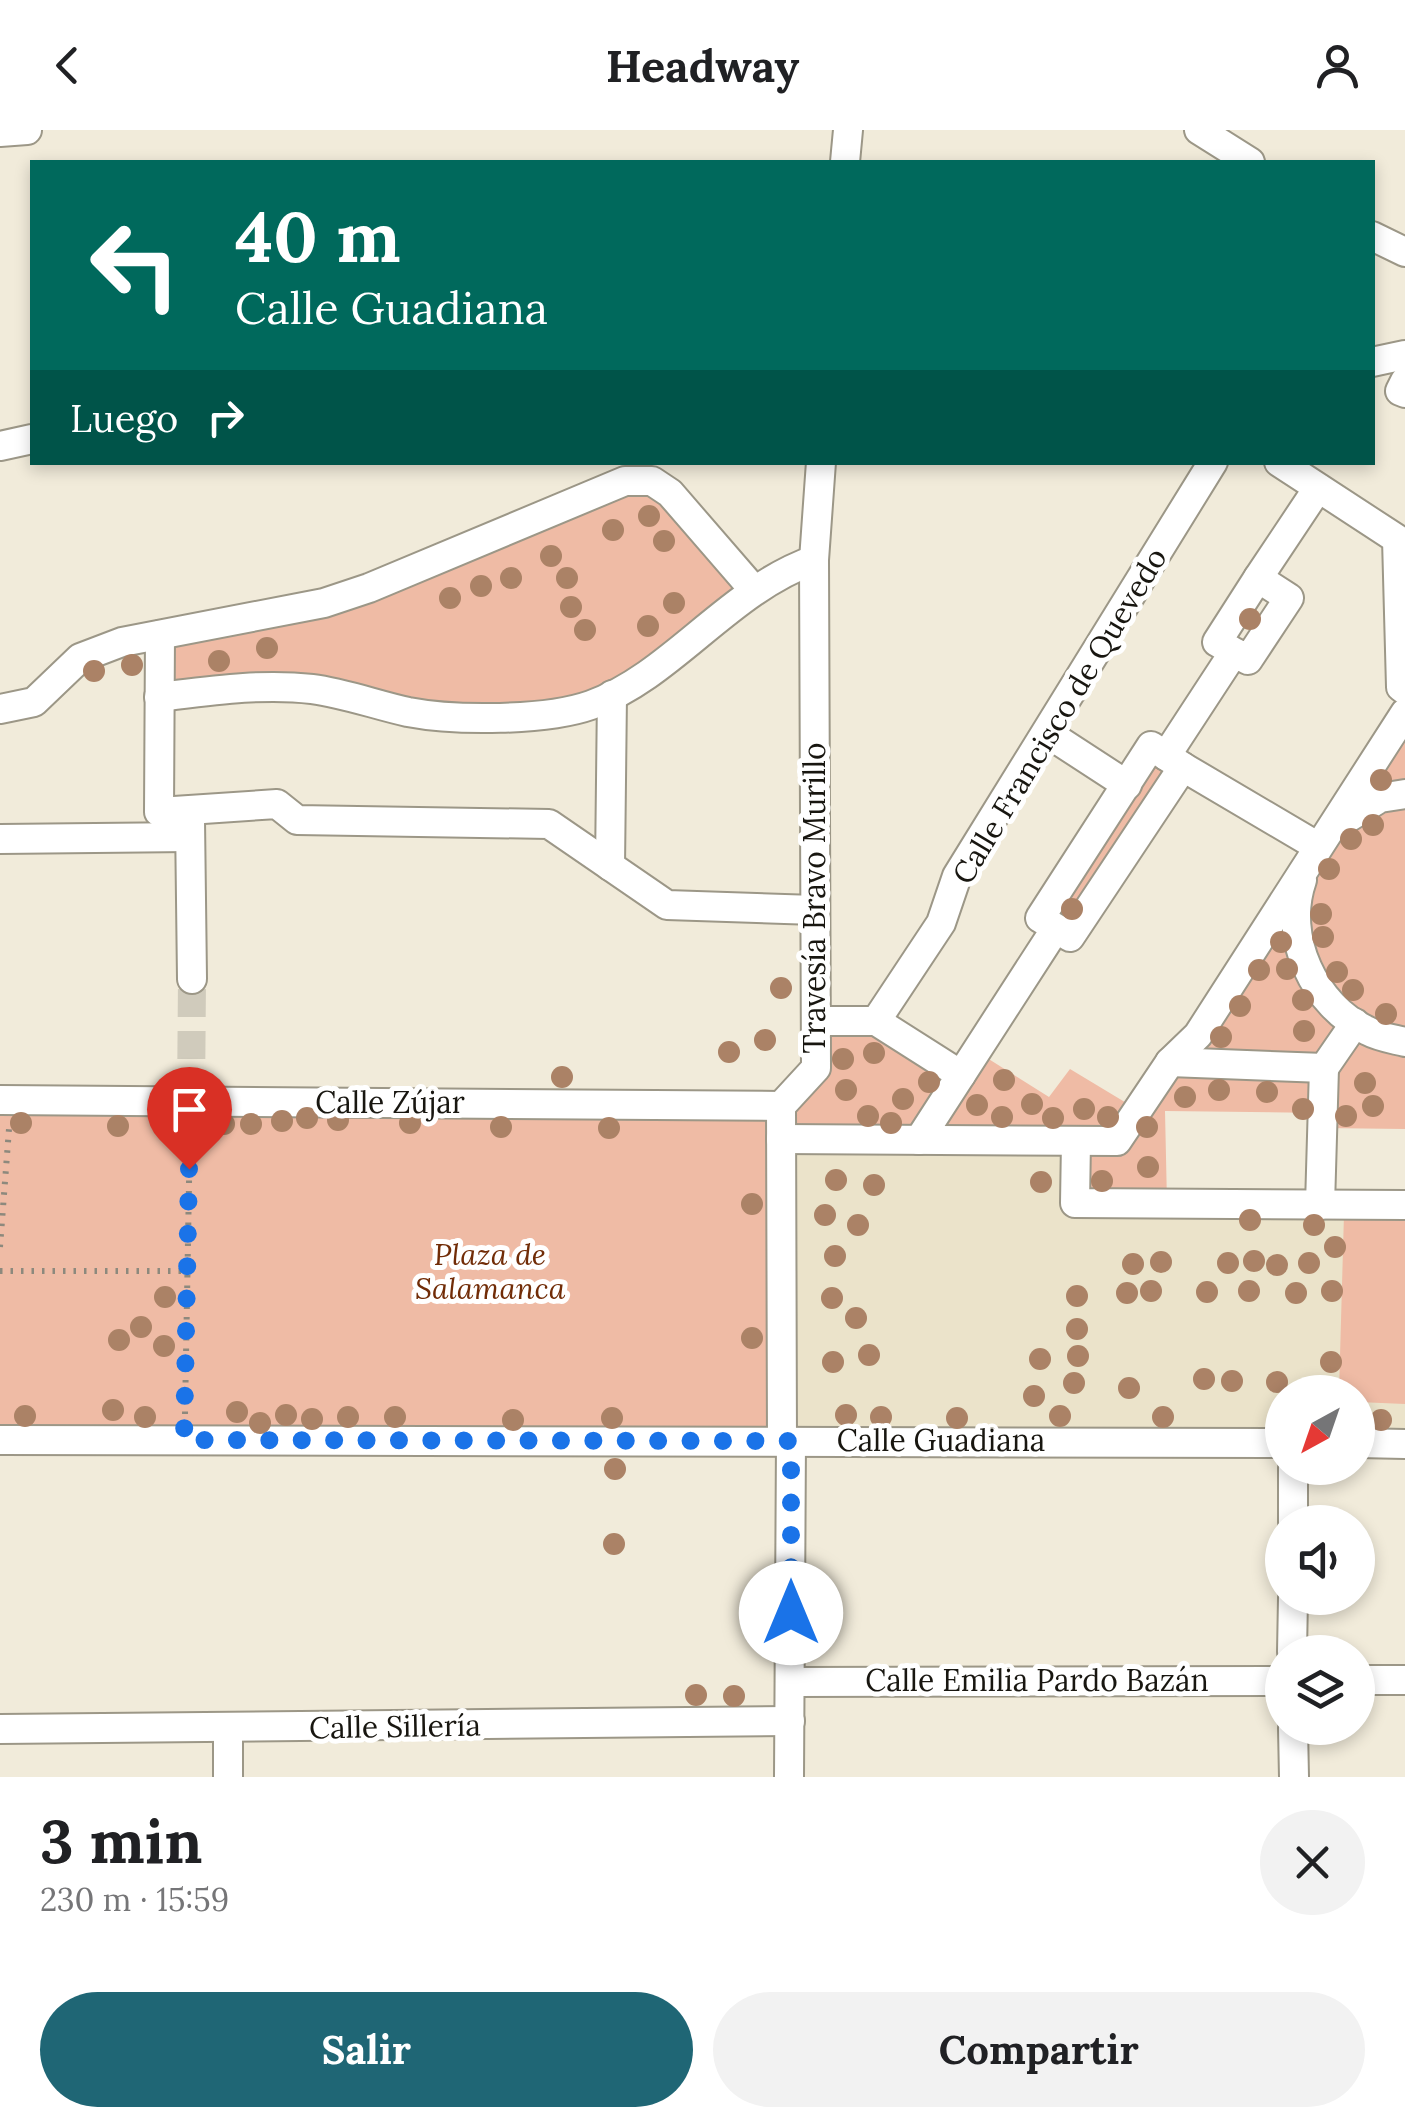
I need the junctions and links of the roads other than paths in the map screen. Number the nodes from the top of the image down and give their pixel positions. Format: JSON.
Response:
{"nodes":[{"id":1,"x":26,"y":130,"type":"edge"},
{"id":2,"x":848,"y":130,"type":"edge"},
{"id":3,"x":1199,"y":130,"type":"edge"},
{"id":4,"x":0,"y":132,"type":"edge"},
{"id":5,"x":845,"y":160,"type":"edge"},
{"id":6,"x":1247,"y":160,"type":"edge"},
{"id":7,"x":1375,"y":237,"type":"edge"},
{"id":8,"x":1405,"y":252,"type":"edge"},
{"id":9,"x":1405,"y":355,"type":"edge"},
{"id":10,"x":1375,"y":361,"type":"edge"},
{"id":11,"x":1405,"y":381,"type":"edge"},
{"id":12,"x":1405,"y":393,"type":"edge"},
{"id":13,"x":30,"y":438,"type":"edge"},
{"id":14,"x":0,"y":446,"type":"edge"},
{"id":15,"x":821,"y":465,"type":"edge"},
{"id":16,"x":1210,"y":465,"type":"edge"},
{"id":17,"x":1284,"y":465,"type":"edge"},
{"id":18,"x":1318,"y":488,"type":"junction"},
{"id":19,"x":814,"y":560,"type":"junction"},
{"id":20,"x":754,"y":590,"type":"junction"},
{"id":21,"x":160,"y":635,"type":"junction"},
{"id":22,"x":1405,"y":690,"type":"edge"},
{"id":23,"x":612,"y":695,"type":"junction"},
{"id":24,"x":160,"y":698,"type":"junction"},
{"id":25,"x":0,"y":710,"type":"edge"},
{"id":26,"x":1405,"y":713,"type":"edge"},
{"id":27,"x":1047,"y":733,"type":"junction"},
{"id":28,"x":1174,"y":761,"type":"junction"},
{"id":29,"x":1126,"y":785,"type":"junction"},
{"id":30,"x":1405,"y":794,"type":"edge"},
{"id":31,"x":190,"y":824,"type":"junction"},
{"id":32,"x":0,"y":838,"type":"edge"},
{"id":33,"x":1317,"y":846,"type":"junction"},
{"id":34,"x":610,"y":866,"type":"junction"},
{"id":35,"x":815,"y":910,"type":"junction"},
{"id":36,"x":1056,"y":928,"type":"junction"},
{"id":37,"x":192,"y":979,"type":"tunnel mouth"},
{"id":38,"x":876,"y":1020,"type":"junction"},
{"id":39,"x":816,"y":1021,"type":"junction"},
{"id":40,"x":1355,"y":1023,"type":"junction"},
{"id":41,"x":1405,"y":1042,"type":"edge"},
{"id":42,"x":1170,"y":1062,"type":"junction"},
{"id":43,"x":1324,"y":1068,"type":"junction"},
{"id":44,"x":961,"y":1075,"type":"junction"},
{"id":45,"x":6,"y":1100,"type":"edge"},
{"id":46,"x":781,"y":1106,"type":"junction"},
{"id":47,"x":781,"y":1139,"type":"junction"},
{"id":48,"x":920,"y":1140,"type":"junction"},
{"id":49,"x":1076,"y":1141,"type":"junction"},
{"id":50,"x":1320,"y":1205,"type":"junction"},
{"id":51,"x":1405,"y":1205,"type":"edge"},
{"id":52,"x":0,"y":1440,"type":"edge"},
{"id":53,"x":786,"y":1441,"type":"junction"},
{"id":54,"x":1265,"y":1442,"type":"edge"},
{"id":55,"x":1375,"y":1443,"type":"edge"},
{"id":56,"x":1405,"y":1444,"type":"edge"},
{"id":57,"x":1375,"y":1680,"type":"edge"},
{"id":58,"x":1405,"y":1680,"type":"edge"},
{"id":59,"x":1265,"y":1681,"type":"edge"},
{"id":60,"x":791,"y":1682,"type":"junction"},
{"id":61,"x":790,"y":1721,"type":"junction"},
{"id":62,"x":0,"y":1729,"type":"edge"},
{"id":63,"x":228,"y":1729,"type":"junction"},
{"id":64,"x":1293,"y":1745,"type":"edge"},
{"id":65,"x":228,"y":1777,"type":"edge"},
{"id":66,"x":789,"y":1777,"type":"edge"},
{"id":67,"x":1294,"y":1777,"type":"edge"}],
"edges":[{"from":1,"to":4,"type":"street"},
{"from":2,"to":5,"type":"street"},
{"from":3,"to":6,"type":"street"},
{"from":7,"to":8,"type":"street"},
{"from":9,"to":10,"type":"street"},
{"from":11,"to":12,"type":"street"},
{"from":13,"to":14,"type":"street"},
{"from":15,"to":19,"type":"street","name":"Travesía Bravo Murillo"},
{"from":16,"to":27,"type":"street","name":"Calle Francisco de Quevedo"},
{"from":17,"to":18,"type":"street"},
{"from":18,"to":22,"type":"street"},
{"from":18,"to":28,"type":"street"},
{"from":19,"to":20,"type":"street"},
{"from":19,"to":35,"type":"street","name":"Travesía Bravo Murillo"},
{"from":20,"to":21,"type":"street"},
{"from":20,"to":23,"type":"street"},
{"from":21,"to":24,"type":"street"},
{"from":21,"to":25,"type":"street"},
{"from":23,"to":24,"type":"street"},
{"from":23,"to":34,"type":"street"},
{"from":24,"to":31,"type":"street"},
{"from":26,"to":33,"type":"street"},
{"from":27,"to":29,"type":"street"},
{"from":27,"to":38,"type":"street","name":"Calle Francisco de Quevedo"},
{"from":28,"to":29,"type":"street"},
{"from":28,"to":33,"type":"street"},
{"from":28,"to":36,"type":"street"},
{"from":29,"to":36,"type":"street"},
{"from":30,"to":33,"type":"street"},
{"from":31,"to":32,"type":"street"},
{"from":31,"to":34,"type":"street"},
{"from":31,"to":37,"type":"street"},
{"from":33,"to":40,"type":"street"},
{"from":33,"to":42,"type":"street"},
{"from":34,"to":35,"type":"street"},
{"from":35,"to":39,"type":"street","name":"Travesía Bravo Murillo"},
{"from":36,"to":44,"type":"street"},
{"from":38,"to":39,"type":"street"},
{"from":38,"to":44,"type":"street"},
{"from":39,"to":46,"type":"street","name":"Travesía Bravo Murillo"},
{"from":40,"to":41,"type":"street"},
{"from":40,"to":43,"type":"street"},
{"from":42,"to":43,"type":"street"},
{"from":42,"to":49,"type":"street"},
{"from":43,"to":50,"type":"street"},
{"from":44,"to":48,"type":"street"},
{"from":45,"to":46,"type":"street","name":"Calle Zújar"},
{"from":46,"to":47,"type":"street"},
{"from":47,"to":48,"type":"street"},
{"from":47,"to":53,"type":"street"},
{"from":48,"to":49,"type":"street"},
{"from":49,"to":50,"type":"street"},
{"from":50,"to":51,"type":"street"},
{"from":52,"to":53,"type":"street","name":"Calle Guadiana"},
{"from":53,"to":54,"type":"street","name":"Calle Guadiana"},
{"from":53,"to":60,"type":"street"},
{"from":55,"to":56,"type":"street"},
{"from":57,"to":58,"type":"street"},
{"from":59,"to":60,"type":"street","name":"Calle Emilia Pardo Bazán"},
{"from":60,"to":61,"type":"street"},
{"from":61,"to":63,"type":"street","name":"Calle Sillería"},
{"from":61,"to":66,"type":"street"},
{"from":62,"to":63,"type":"street","name":"Calle Sillería"},
{"from":63,"to":65,"type":"street"},
{"from":64,"to":67,"type":"street"}]}
